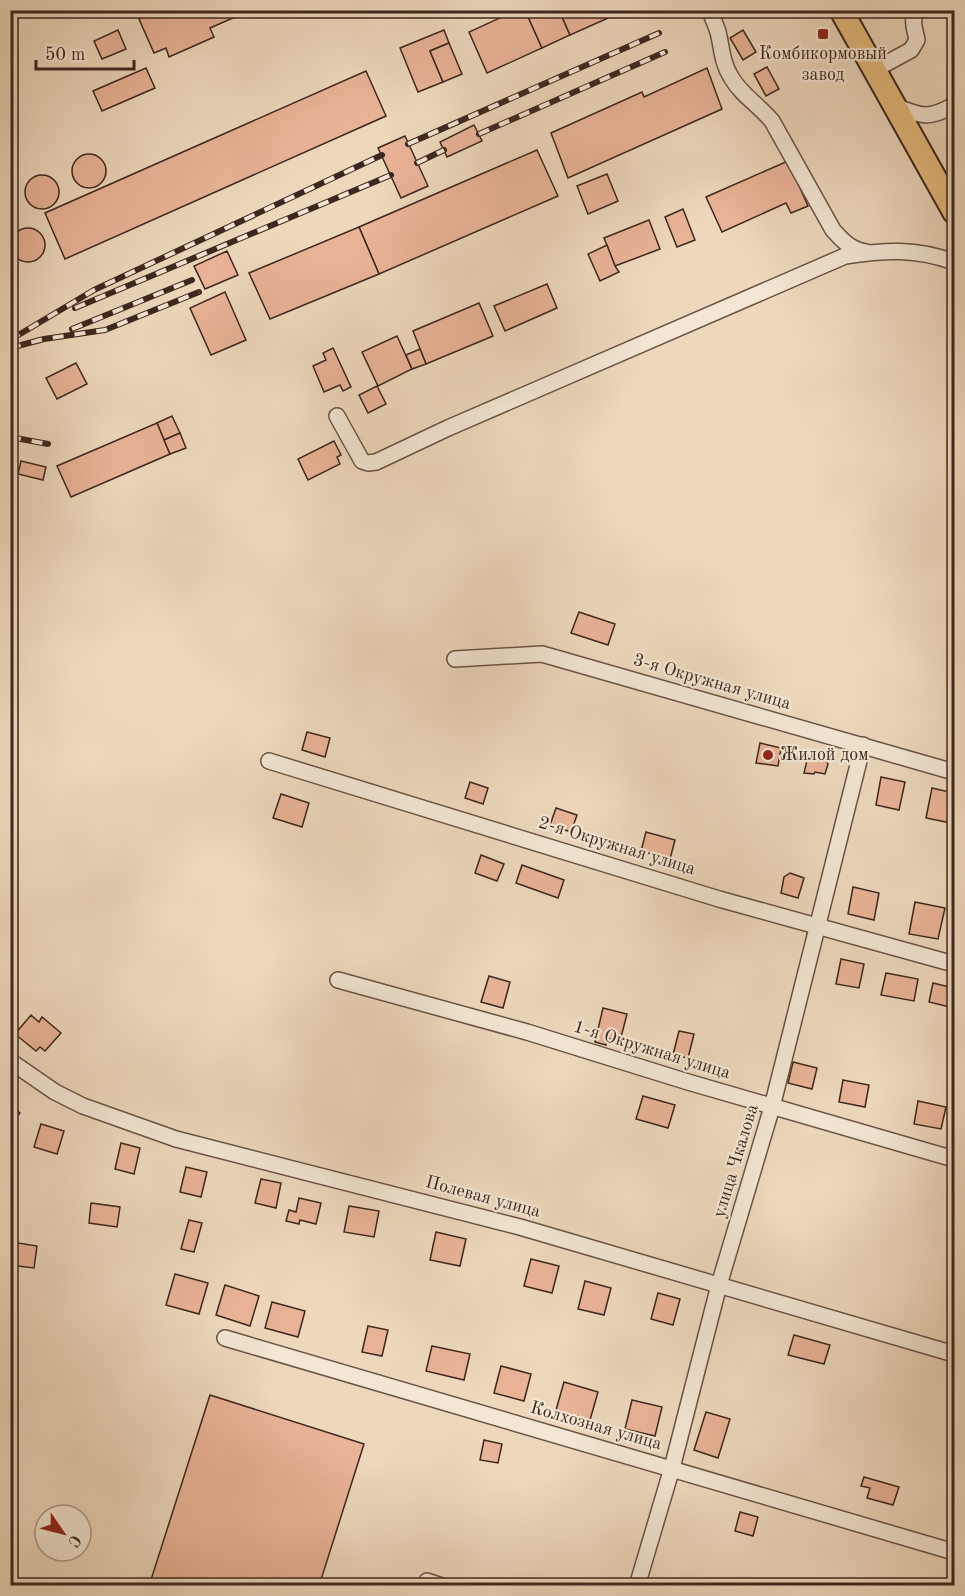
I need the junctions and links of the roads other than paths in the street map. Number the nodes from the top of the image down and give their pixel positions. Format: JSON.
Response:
{"nodes":[{"id":1,"x":710,"y":10,"type":"edge"},
{"id":2,"x":841,"y":10,"type":"edge"},
{"id":3,"x":918,"y":10,"type":"edge"},
{"id":4,"x":876,"y":69,"type":"junction"},
{"id":5,"x":954,"y":105,"type":"edge"},
{"id":6,"x":896,"y":106,"type":"junction"},
{"id":7,"x":954,"y":212,"type":"edge"},
{"id":8,"x":870,"y":252,"type":"junction"},
{"id":9,"x":954,"y":262,"type":"edge"},
{"id":10,"x":338,"y":416,"type":"dead end"},
{"id":11,"x":455,"y":659,"type":"dead end"},
{"id":12,"x":862,"y":745,"type":"junction"},
{"id":13,"x":269,"y":761,"type":"dead end"},
{"id":14,"x":954,"y":772,"type":"edge"},
{"id":15,"x":818,"y":926,"type":"junction"},
{"id":16,"x":954,"y":964,"type":"edge"},
{"id":17,"x":338,"y":980,"type":"dead end"},
{"id":18,"x":10,"y":1061,"type":"edge"},
{"id":19,"x":772,"y":1107,"type":"junction"},
{"id":20,"x":954,"y":1159,"type":"edge"},
{"id":21,"x":719,"y":1285,"type":"junction"},
{"id":22,"x":225,"y":1338,"type":"dead end"},
{"id":23,"x":954,"y":1354,"type":"edge"},
{"id":24,"x":672,"y":1468,"type":"junction"},
{"id":25,"x":954,"y":1552,"type":"edge"},
{"id":26,"x":427,"y":1581,"type":"dead end"},
{"id":27,"x":442,"y":1586,"type":"edge"},
{"id":28,"x":637,"y":1586,"type":"edge"}],
"edges":[{"from":1,"to":8,"type":"street"},
{"from":2,"to":4,"type":"highway"},
{"from":3,"to":4,"type":"street"},
{"from":4,"to":6,"type":"highway"},
{"from":5,"to":6,"type":"street"},
{"from":6,"to":7,"type":"highway"},
{"from":8,"to":9,"type":"street"},
{"from":8,"to":10,"type":"street"},
{"from":11,"to":12,"type":"street","name":"3-я Окружная улица"},
{"from":12,"to":14,"type":"street","name":"3-я Окружная улица"},
{"from":12,"to":15,"type":"street","name":"улица Чкалова"},
{"from":13,"to":15,"type":"street","name":"2-я Окружная улица"},
{"from":15,"to":16,"type":"street","name":"2-я Окружная улица"},
{"from":15,"to":19,"type":"street","name":"улица Чкалова"},
{"from":17,"to":19,"type":"street","name":"1-я Окружная улица"},
{"from":18,"to":21,"type":"street","name":"Полевая улица"},
{"from":19,"to":20,"type":"street","name":"1-я Окружная улица"},
{"from":19,"to":21,"type":"street","name":"улица Чкалова"},
{"from":21,"to":23,"type":"street","name":"Полевая улица"},
{"from":21,"to":24,"type":"street","name":"улица Чкалова"},
{"from":22,"to":24,"type":"street","name":"Колхозная улица"},
{"from":24,"to":25,"type":"street","name":"Колхозная улица"},
{"from":24,"to":28,"type":"street","name":"улица Чкалова"},
{"from":26,"to":27,"type":"street"}]}
